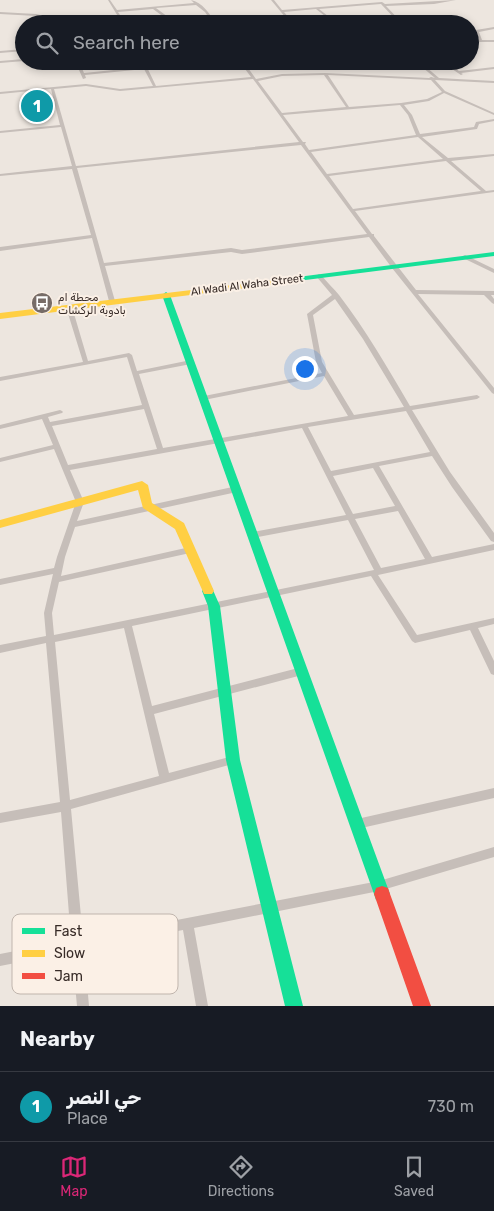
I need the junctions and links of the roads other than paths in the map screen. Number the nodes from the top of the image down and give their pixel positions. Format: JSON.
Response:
{"nodes":[{"id":1,"x":109,"y":0,"type":"edge"},
{"id":2,"x":192,"y":0,"type":"edge"},
{"id":3,"x":272,"y":0,"type":"edge"},
{"id":4,"x":455,"y":0,"type":"edge"},
{"id":5,"x":195,"y":4,"type":"junction"},
{"id":6,"x":384,"y":5,"type":"junction"},
{"id":7,"x":154,"y":8,"type":"junction"},
{"id":8,"x":316,"y":8,"type":"junction"},
{"id":9,"x":117,"y":11,"type":"junction"},
{"id":10,"x":282,"y":11,"type":"junction"},
{"id":11,"x":0,"y":13,"type":"edge"},
{"id":12,"x":36,"y":15,"type":"edge"},
{"id":13,"x":119,"y":15,"type":"edge"},
{"id":14,"x":163,"y":15,"type":"edge"},
{"id":15,"x":208,"y":15,"type":"edge"},
{"id":16,"x":285,"y":15,"type":"edge"},
{"id":17,"x":325,"y":15,"type":"edge"},
{"id":18,"x":393,"y":15,"type":"edge"},
{"id":19,"x":494,"y":28,"type":"edge"},
{"id":20,"x":479,"y":30,"type":"edge"},
{"id":21,"x":479,"y":34,"type":"edge"},
{"id":22,"x":481,"y":41,"type":"joint"},
{"id":23,"x":494,"y":41,"type":"edge"},
{"id":24,"x":15,"y":51,"type":"edge"},
{"id":25,"x":0,"y":52,"type":"edge"},
{"id":26,"x":15,"y":61,"type":"edge"},
{"id":27,"x":0,"y":62,"type":"edge"},
{"id":28,"x":494,"y":68,"type":"edge"},
{"id":29,"x":80,"y":70,"type":"edge"},
{"id":30,"x":125,"y":70,"type":"edge"},
{"id":31,"x":147,"y":70,"type":"edge"},
{"id":32,"x":248,"y":70,"type":"edge"},
{"id":33,"x":330,"y":70,"type":"edge"},
{"id":34,"x":428,"y":70,"type":"edge"},
{"id":35,"x":455,"y":70,"type":"edge"},
{"id":36,"x":476,"y":70,"type":"edge"},
{"id":37,"x":479,"y":70,"type":"edge"},
{"id":38,"x":458,"y":72,"type":"junction"},
{"id":39,"x":82,"y":74,"type":"junction"},
{"id":40,"x":325,"y":74,"type":"junction"},
{"id":41,"x":332,"y":75,"type":"junction"},
{"id":42,"x":432,"y":78,"type":"junction"},
{"id":43,"x":438,"y":78,"type":"junction"},
{"id":44,"x":254,"y":79,"type":"junction"},
{"id":45,"x":472,"y":81,"type":"junction"},
{"id":46,"x":494,"y":82,"type":"edge"},
{"id":47,"x":86,"y":85,"type":"junction"},
{"id":48,"x":155,"y":87,"type":"junction"},
{"id":49,"x":52,"y":88,"type":"junction"},
{"id":50,"x":444,"y":92,"type":"junction"},
{"id":51,"x":0,"y":93,"type":"edge"},
{"id":52,"x":401,"y":104,"type":"junction"},
{"id":53,"x":348,"y":108,"type":"junction"},
{"id":54,"x":282,"y":114,"type":"junction"},
{"id":55,"x":494,"y":114,"type":"edge"},
{"id":56,"x":494,"y":120,"type":"edge"},
{"id":57,"x":62,"y":126,"type":"junction"},
{"id":58,"x":0,"y":132,"type":"edge"},
{"id":59,"x":419,"y":136,"type":"junction"},
{"id":60,"x":304,"y":143,"type":"junction"},
{"id":61,"x":309,"y":151,"type":"junction"},
{"id":62,"x":494,"y":155,"type":"edge"},
{"id":63,"x":447,"y":159,"type":"junction"},
{"id":64,"x":74,"y":167,"type":"junction"},
{"id":65,"x":0,"y":175,"type":"edge"},
{"id":66,"x":327,"y":175,"type":"junction"},
{"id":67,"x":494,"y":191,"type":"edge"},
{"id":68,"x":485,"y":192,"type":"junction"},
{"id":69,"x":353,"y":210,"type":"junction"},
{"id":70,"x":93,"y":236,"type":"junction"},
{"id":71,"x":372,"y":236,"type":"junction"},
{"id":72,"x":0,"y":249,"type":"edge"},
{"id":73,"x":494,"y":254,"type":"edge"},
{"id":74,"x":465,"y":257,"type":"junction"},
{"id":75,"x":101,"y":265,"type":"junction"},
{"id":76,"x":394,"y":266,"type":"junction"},
{"id":77,"x":494,"y":271,"type":"edge"},
{"id":78,"x":319,"y":276,"type":"junction"},
{"id":79,"x":416,"y":292,"type":"junction"},
{"id":80,"x":486,"y":293,"type":"junction"},
{"id":81,"x":494,"y":293,"type":"edge"},
{"id":82,"x":166,"y":295,"type":"junction"},
{"id":83,"x":336,"y":295,"type":"junction"},
{"id":84,"x":112,"y":301,"type":"junction"},
{"id":85,"x":494,"y":302,"type":"edge"},
{"id":86,"x":70,"y":307,"type":"junction"},
{"id":87,"x":0,"y":316,"type":"edge"},
{"id":88,"x":191,"y":362,"type":"junction"},
{"id":89,"x":86,"y":363,"type":"junction"},
{"id":90,"x":135,"y":373,"type":"junction"},
{"id":91,"x":326,"y":374,"type":"junction"},
{"id":92,"x":0,"y":379,"type":"edge"},
{"id":93,"x":494,"y":392,"type":"edge"},
{"id":94,"x":477,"y":397,"type":"dead end"},
{"id":95,"x":204,"y":398,"type":"junction"},
{"id":96,"x":146,"y":406,"type":"junction"},
{"id":97,"x":410,"y":408,"type":"junction"},
{"id":98,"x":60,"y":412,"type":"dead end"},
{"id":99,"x":44,"y":416,"type":"junction"},
{"id":100,"x":352,"y":418,"type":"junction"},
{"id":101,"x":48,"y":425,"type":"junction"},
{"id":102,"x":304,"y":426,"type":"junction"},
{"id":103,"x":0,"y":427,"type":"edge"},
{"id":104,"x":219,"y":440,"type":"junction"},
{"id":105,"x":57,"y":446,"type":"junction"},
{"id":106,"x":161,"y":451,"type":"junction"},
{"id":107,"x":434,"y":453,"type":"junction"},
{"id":108,"x":0,"y":460,"type":"edge"},
{"id":109,"x":375,"y":465,"type":"junction"},
{"id":110,"x":66,"y":468,"type":"junction"},
{"id":111,"x":329,"y":474,"type":"junction"},
{"id":112,"x":237,"y":489,"type":"junction"},
{"id":113,"x":80,"y":502,"type":"junction"},
{"id":114,"x":152,"y":508,"type":"junction"},
{"id":115,"x":400,"y":508,"type":"junction"},
{"id":116,"x":351,"y":517,"type":"junction"},
{"id":117,"x":0,"y":524,"type":"edge"},
{"id":118,"x":72,"y":525,"type":"junction"},
{"id":119,"x":253,"y":535,"type":"junction"},
{"id":120,"x":494,"y":539,"type":"edge"},
{"id":121,"x":494,"y":547,"type":"edge"},
{"id":122,"x":190,"y":550,"type":"junction"},
{"id":123,"x":430,"y":561,"type":"junction"},
{"id":124,"x":376,"y":572,"type":"junction"},
{"id":125,"x":57,"y":575,"type":"junction"},
{"id":126,"x":0,"y":582,"type":"edge"},
{"id":127,"x":274,"y":594,"type":"junction"},
{"id":128,"x":214,"y":606,"type":"junction"},
{"id":129,"x":494,"y":621,"type":"edge"},
{"id":130,"x":127,"y":624,"type":"junction"},
{"id":131,"x":473,"y":626,"type":"junction"},
{"id":132,"x":50,"y":639,"type":"junction"},
{"id":133,"x":0,"y":649,"type":"edge"},
{"id":134,"x":302,"y":670,"type":"junction"},
{"id":135,"x":494,"y":671,"type":"edge"},
{"id":136,"x":224,"y":691,"type":"junction"},
{"id":137,"x":148,"y":711,"type":"junction"},
{"id":138,"x":233,"y":760,"type":"junction"},
{"id":139,"x":165,"y":778,"type":"junction"},
{"id":140,"x":494,"y":793,"type":"edge"},
{"id":141,"x":65,"y":806,"type":"junction"},
{"id":142,"x":0,"y":818,"type":"edge"},
{"id":143,"x":357,"y":824,"type":"junction"},
{"id":144,"x":494,"y":852,"type":"edge"},
{"id":145,"x":379,"y":886,"type":"junction"},
{"id":146,"x":269,"y":907,"type":"junction"},
{"id":147,"x":74,"y":914,"type":"edge"},
{"id":148,"x":187,"y":923,"type":"junction"},
{"id":149,"x":178,"y":925,"type":"edge"},
{"id":150,"x":202,"y":1006,"type":"edge"},
{"id":151,"x":294,"y":1006,"type":"edge"},
{"id":152,"x":422,"y":1006,"type":"edge"}],
"edges":[{"from":1,"to":9,"type":"street"},
{"from":2,"to":5,"type":"street"},
{"from":3,"to":10,"type":"street"},
{"from":4,"to":6,"type":"street"},
{"from":5,"to":7,"type":"street"},
{"from":5,"to":15,"type":"street"},
{"from":6,"to":8,"type":"street"},
{"from":6,"to":18,"type":"street"},
{"from":7,"to":9,"type":"street"},
{"from":7,"to":14,"type":"street"},
{"from":8,"to":10,"type":"street"},
{"from":8,"to":17,"type":"street"},
{"from":9,"to":13,"type":"street"},
{"from":10,"to":16,"type":"street"},
{"from":11,"to":12,"type":"street"},
{"from":19,"to":20,"type":"street"},
{"from":21,"to":22,"type":"street"},
{"from":22,"to":23,"type":"street"},
{"from":24,"to":25,"type":"street"},
{"from":26,"to":27,"type":"street"},
{"from":28,"to":37,"type":"street"},
{"from":29,"to":39,"type":"street"},
{"from":30,"to":39,"type":"street"},
{"from":31,"to":48,"type":"street"},
{"from":32,"to":44,"type":"street"},
{"from":33,"to":41,"type":"street"},
{"from":34,"to":43,"type":"street"},
{"from":35,"to":38,"type":"street"},
{"from":36,"to":38,"type":"street"},
{"from":38,"to":45,"type":"street"},
{"from":39,"to":47,"type":"street"},
{"from":40,"to":41,"type":"street"},
{"from":40,"to":44,"type":"street"},
{"from":40,"to":53,"type":"street"},
{"from":41,"to":42,"type":"street"},
{"from":42,"to":43,"type":"street"},
{"from":42,"to":50,"type":"street"},
{"from":43,"to":45,"type":"street"},
{"from":44,"to":48,"type":"street"},
{"from":44,"to":54,"type":"street"},
{"from":45,"to":46,"type":"street"},
{"from":47,"to":48,"type":"street"},
{"from":47,"to":49,"type":"street"},
{"from":49,"to":51,"type":"street"},
{"from":49,"to":57,"type":"street"},
{"from":50,"to":52,"type":"street"},
{"from":50,"to":55,"type":"street"},
{"from":52,"to":53,"type":"street"},
{"from":52,"to":59,"type":"street"},
{"from":53,"to":54,"type":"street"},
{"from":54,"to":60,"type":"street"},
{"from":56,"to":59,"type":"street"},
{"from":57,"to":58,"type":"street"},
{"from":57,"to":64,"type":"street"},
{"from":59,"to":61,"type":"street"},
{"from":59,"to":63,"type":"street"},
{"from":60,"to":61,"type":"street"},
{"from":60,"to":64,"type":"street"},
{"from":61,"to":66,"type":"street"},
{"from":62,"to":63,"type":"street"},
{"from":63,"to":66,"type":"street"},
{"from":63,"to":68,"type":"street"},
{"from":64,"to":65,"type":"street"},
{"from":64,"to":70,"type":"street"},
{"from":66,"to":69,"type":"street"},
{"from":67,"to":68,"type":"street"},
{"from":68,"to":69,"type":"street"},
{"from":69,"to":71,"type":"street"},
{"from":70,"to":72,"type":"street"},
{"from":70,"to":75,"type":"street"},
{"from":71,"to":75,"type":"street"},
{"from":71,"to":76,"type":"street"},
{"from":73,"to":74,"type":"street","name":"Al Wadi Al Waha Street"},
{"from":74,"to":76,"type":"street","name":"Al Wadi Al Waha Street"},
{"from":74,"to":77,"type":"street"},
{"from":75,"to":84,"type":"street"},
{"from":76,"to":78,"type":"street","name":"Al Wadi Al Waha Street"},
{"from":76,"to":79,"type":"street"},
{"from":78,"to":82,"type":"street","name":"Al Wadi Al Waha Street"},
{"from":78,"to":83,"type":"street"},
{"from":79,"to":80,"type":"street"},
{"from":79,"to":93,"type":"street"},
{"from":80,"to":81,"type":"street"},
{"from":80,"to":85,"type":"street"},
{"from":82,"to":84,"type":"street","name":"Al Wadi Al Waha Street"},
{"from":82,"to":88,"type":"street"},
{"from":83,"to":91,"type":"street"},
{"from":83,"to":97,"type":"street"},
{"from":84,"to":86,"type":"street","name":"Al Wadi Al Waha Street"},
{"from":86,"to":87,"type":"street","name":"Al Wadi Al Waha Street"},
{"from":86,"to":89,"type":"street"},
{"from":88,"to":90,"type":"street"},
{"from":88,"to":95,"type":"street"},
{"from":89,"to":90,"type":"street"},
{"from":89,"to":92,"type":"street"},
{"from":90,"to":96,"type":"street"},
{"from":91,"to":95,"type":"street"},
{"from":91,"to":100,"type":"street"},
{"from":94,"to":97,"type":"street"},
{"from":95,"to":104,"type":"street"},
{"from":96,"to":101,"type":"street"},
{"from":96,"to":106,"type":"street"},
{"from":97,"to":100,"type":"street"},
{"from":97,"to":107,"type":"street"},
{"from":98,"to":99,"type":"street"},
{"from":99,"to":101,"type":"street"},
{"from":99,"to":103,"type":"street"},
{"from":100,"to":102,"type":"street"},
{"from":101,"to":105,"type":"street"},
{"from":102,"to":104,"type":"street"},
{"from":102,"to":111,"type":"street"},
{"from":104,"to":106,"type":"street"},
{"from":104,"to":112,"type":"street"},
{"from":105,"to":108,"type":"street"},
{"from":105,"to":110,"type":"street"},
{"from":106,"to":110,"type":"street"},
{"from":107,"to":109,"type":"street"},
{"from":107,"to":120,"type":"street"},
{"from":109,"to":111,"type":"street"},
{"from":109,"to":115,"type":"street"},
{"from":110,"to":113,"type":"street"},
{"from":111,"to":116,"type":"street"},
{"from":112,"to":114,"type":"street"},
{"from":112,"to":119,"type":"street"},
{"from":113,"to":114,"type":"street"},
{"from":113,"to":117,"type":"street"},
{"from":113,"to":118,"type":"street"},
{"from":114,"to":118,"type":"street"},
{"from":114,"to":122,"type":"street"},
{"from":115,"to":116,"type":"street"},
{"from":115,"to":123,"type":"street"},
{"from":116,"to":119,"type":"street"},
{"from":116,"to":124,"type":"street"},
{"from":118,"to":125,"type":"street"},
{"from":119,"to":127,"type":"street"},
{"from":121,"to":123,"type":"street"},
{"from":122,"to":125,"type":"street"},
{"from":122,"to":128,"type":"street"},
{"from":123,"to":124,"type":"street"},
{"from":124,"to":127,"type":"street"},
{"from":124,"to":131,"type":"street"},
{"from":125,"to":126,"type":"street"},
{"from":125,"to":132,"type":"street"},
{"from":127,"to":128,"type":"street"},
{"from":127,"to":134,"type":"street"},
{"from":128,"to":130,"type":"street"},
{"from":128,"to":136,"type":"street"},
{"from":129,"to":131,"type":"street"},
{"from":130,"to":132,"type":"street"},
{"from":130,"to":137,"type":"street"},
{"from":131,"to":135,"type":"street"},
{"from":132,"to":133,"type":"street"},
{"from":132,"to":141,"type":"street"},
{"from":134,"to":136,"type":"street"},
{"from":134,"to":143,"type":"street"},
{"from":136,"to":137,"type":"street"},
{"from":136,"to":138,"type":"street"},
{"from":137,"to":139,"type":"street"},
{"from":138,"to":139,"type":"street"},
{"from":138,"to":146,"type":"street"},
{"from":139,"to":141,"type":"street"},
{"from":140,"to":143,"type":"street"},
{"from":141,"to":142,"type":"street"},
{"from":141,"to":147,"type":"street"},
{"from":143,"to":145,"type":"street"},
{"from":144,"to":145,"type":"street"},
{"from":145,"to":146,"type":"street"},
{"from":145,"to":152,"type":"street"},
{"from":146,"to":148,"type":"street"},
{"from":146,"to":151,"type":"street"},
{"from":148,"to":149,"type":"street"},
{"from":148,"to":150,"type":"street"}]}
